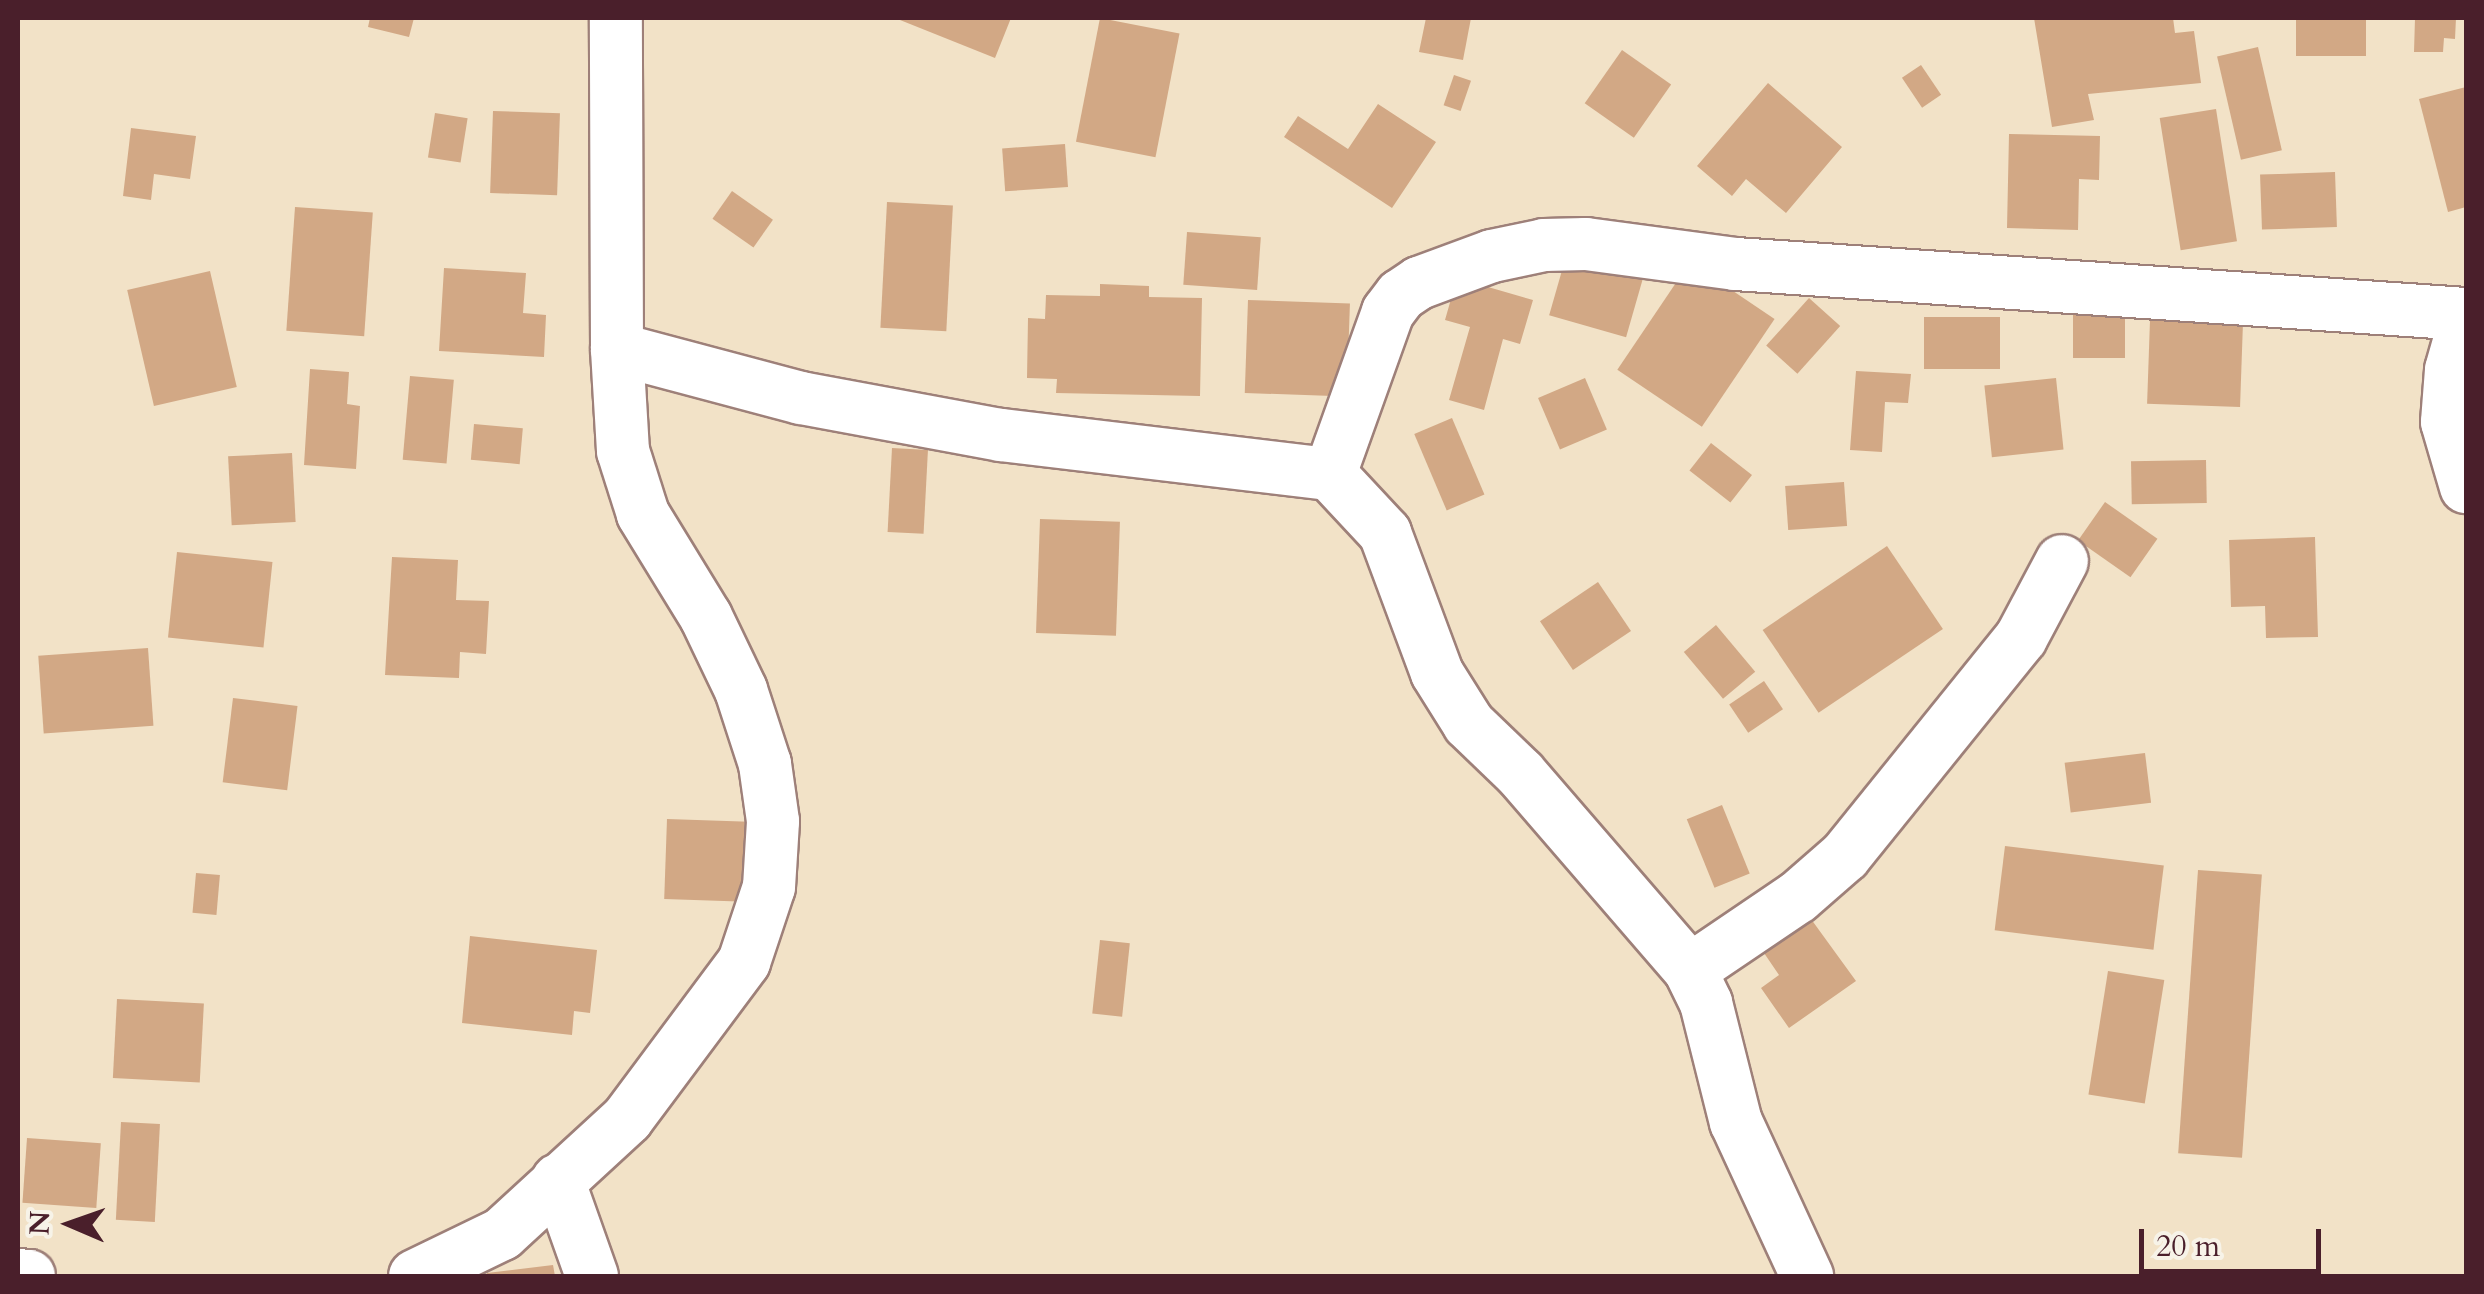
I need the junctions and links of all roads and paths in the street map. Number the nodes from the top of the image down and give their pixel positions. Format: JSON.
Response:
{"nodes":[{"id":1,"x":616,"y":18,"type":"edge"},
{"id":2,"x":2466,"y":316,"type":"edge"},
{"id":3,"x":616,"y":349,"type":"junction"},
{"id":4,"x":1330,"y":474,"type":"junction"},
{"id":5,"x":2466,"y":486,"type":"edge"},
{"id":6,"x":2062,"y":560,"type":"dead end"},
{"id":7,"x":1690,"y":970,"type":"junction"},
{"id":8,"x":558,"y":1180,"type":"junction"},
{"id":9,"x":18,"y":1275,"type":"edge"},
{"id":10,"x":28,"y":1276,"type":"edge"},
{"id":11,"x":415,"y":1276,"type":"edge"},
{"id":12,"x":592,"y":1276,"type":"edge"},
{"id":13,"x":1807,"y":1276,"type":"edge"}],
"edges":[{"from":1,"to":3,"type":"street"},
{"from":2,"to":4,"type":"street"},
{"from":2,"to":5,"type":"street"},
{"from":3,"to":4,"type":"street"},
{"from":3,"to":8,"type":"street"},
{"from":4,"to":7,"type":"street"},
{"from":6,"to":7,"type":"street"},
{"from":7,"to":13,"type":"street"},
{"from":8,"to":11,"type":"street"},
{"from":8,"to":12,"type":"street"},
{"from":9,"to":10,"type":"street"}]}
